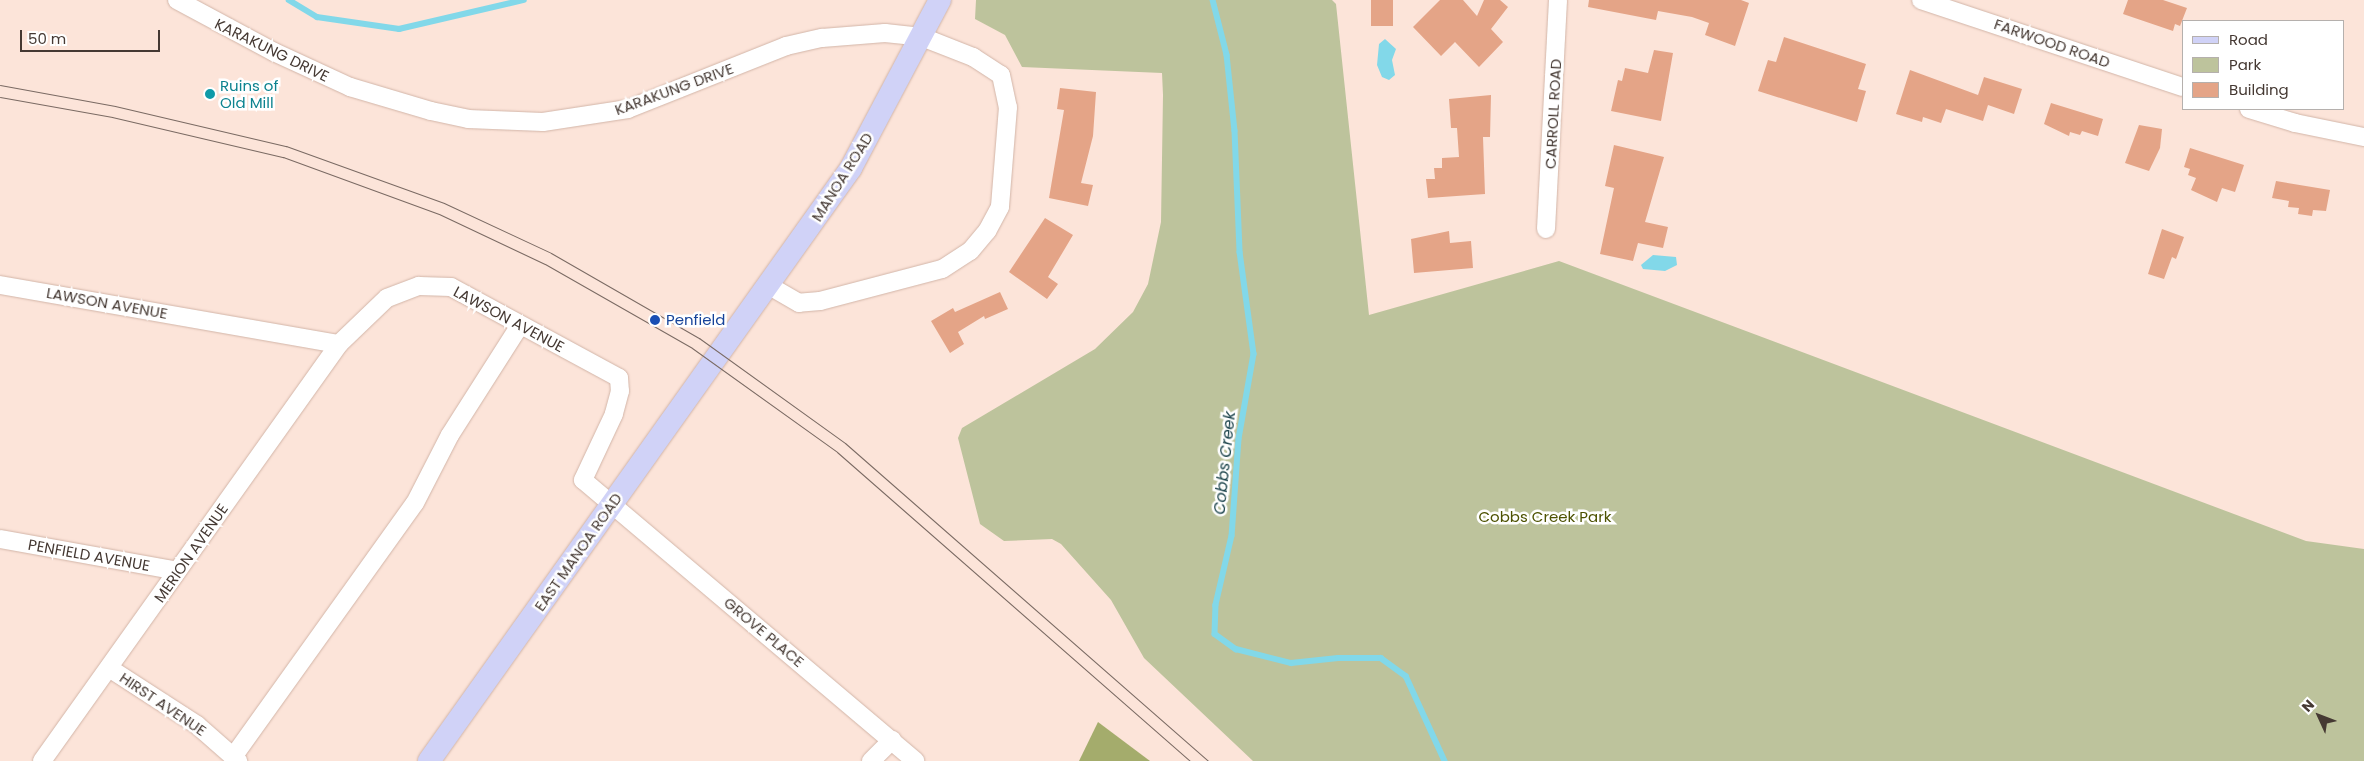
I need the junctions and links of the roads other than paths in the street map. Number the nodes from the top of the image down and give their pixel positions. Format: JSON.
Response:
{"nodes":[{"id":1,"x":177,"y":0,"type":"edge"},
{"id":2,"x":940,"y":0,"type":"edge"},
{"id":3,"x":1558,"y":0,"type":"edge"},
{"id":4,"x":1920,"y":0,"type":"edge"},
{"id":5,"x":1976,"y":9,"type":"edge"},
{"id":6,"x":922,"y":37,"type":"junction"},
{"id":7,"x":2182,"y":87,"type":"edge"},
{"id":8,"x":2252,"y":110,"type":"edge"},
{"id":9,"x":2364,"y":137,"type":"edge"},
{"id":10,"x":1546,"y":229,"type":"dead end"},
{"id":11,"x":0,"y":284,"type":"edge"},
{"id":12,"x":768,"y":285,"type":"junction"},
{"id":13,"x":520,"y":324,"type":"junction"},
{"id":14,"x":724,"y":342,"type":"joint"},
{"id":15,"x":339,"y":344,"type":"junction"},
{"id":16,"x":613,"y":504,"type":"junction"},
{"id":17,"x":0,"y":539,"type":"edge"},
{"id":18,"x":177,"y":571,"type":"junction"},
{"id":19,"x":109,"y":668,"type":"junction"},
{"id":20,"x":892,"y":740,"type":"junction"},
{"id":21,"x":235,"y":759,"type":"edge"},
{"id":22,"x":42,"y":761,"type":"edge"},
{"id":23,"x":429,"y":761,"type":"edge"},
{"id":24,"x":871,"y":761,"type":"edge"},
{"id":25,"x":915,"y":761,"type":"edge"}],
"edges":[{"from":1,"to":6,"type":"street","name":"KARAKUNG DRIVE"},
{"from":2,"to":6,"type":"main road","name":"MANOA ROAD"},
{"from":3,"to":10,"type":"street","name":"CARROLL ROAD"},
{"from":4,"to":5,"type":"street","name":"FARWOOD ROAD"},
{"from":5,"to":7,"type":"street","name":"FARWOOD ROAD"},
{"from":6,"to":12,"type":"main road","name":"MANOA ROAD"},
{"from":6,"to":12,"type":"street","name":"KARAKUNG DRIVE"},
{"from":8,"to":9,"type":"street"},
{"from":11,"to":15,"type":"street","name":"LAWSON AVENUE"},
{"from":12,"to":14,"type":"main road","name":"MANOA ROAD"},
{"from":13,"to":15,"type":"street","name":"LAWSON AVENUE"},
{"from":13,"to":16,"type":"street","name":"LAWSON AVENUE"},
{"from":13,"to":21,"type":"street"},
{"from":14,"to":16,"type":"main road","name":"EAST MANOA ROAD"},
{"from":15,"to":18,"type":"street","name":"MERION AVENUE"},
{"from":16,"to":20,"type":"street","name":"GROVE PLACE"},
{"from":16,"to":23,"type":"main road","name":"EAST MANOA ROAD"},
{"from":17,"to":18,"type":"street","name":"PENFIELD AVENUE"},
{"from":18,"to":19,"type":"street","name":"MERION AVENUE"},
{"from":19,"to":21,"type":"street","name":"HIRST AVENUE"},
{"from":19,"to":22,"type":"street","name":"MERION AVENUE"},
{"from":20,"to":24,"type":"street"},
{"from":20,"to":25,"type":"street","name":"GROVE PLACE"}]}
